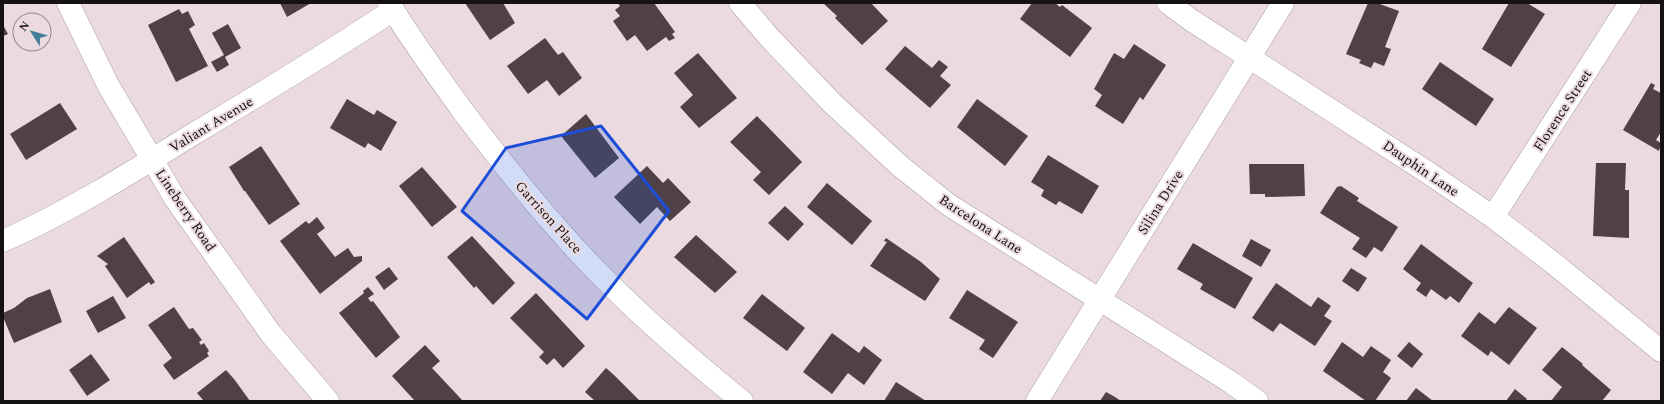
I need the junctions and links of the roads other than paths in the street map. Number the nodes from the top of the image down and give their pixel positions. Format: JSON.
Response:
{"nodes":[{"id":1,"x":68,"y":3,"type":"edge"},
{"id":2,"x":740,"y":3,"type":"edge"},
{"id":3,"x":1168,"y":3,"type":"edge"},
{"id":4,"x":1282,"y":3,"type":"edge"},
{"id":5,"x":1630,"y":3,"type":"edge"},
{"id":6,"x":391,"y":7,"type":"edge"},
{"id":7,"x":1250,"y":57,"type":"junction"},
{"id":8,"x":152,"y":160,"type":"junction"},
{"id":9,"x":1493,"y":217,"type":"junction"},
{"id":10,"x":3,"y":241,"type":"edge"},
{"id":11,"x":1100,"y":301,"type":"junction"},
{"id":12,"x":1661,"y":351,"type":"edge"},
{"id":13,"x":328,"y":401,"type":"edge"},
{"id":14,"x":742,"y":401,"type":"edge"},
{"id":15,"x":1037,"y":401,"type":"edge"},
{"id":16,"x":1257,"y":401,"type":"edge"}],
"edges":[{"from":1,"to":8,"type":"street","name":"Lineberry Road"},
{"from":2,"to":11,"type":"street","name":"Barcelona Lane"},
{"from":3,"to":7,"type":"street","name":"Dauphin Lane"},
{"from":4,"to":7,"type":"street","name":"Silina Drive"},
{"from":5,"to":9,"type":"street","name":"Florence Street"},
{"from":6,"to":8,"type":"street","name":"Valiant Avenue"},
{"from":6,"to":14,"type":"street","name":"Garrison Place"},
{"from":7,"to":9,"type":"street","name":"Dauphin Lane"},
{"from":7,"to":11,"type":"street","name":"Silina Drive"},
{"from":8,"to":10,"type":"street","name":"Valiant Avenue"},
{"from":8,"to":13,"type":"street","name":"Lineberry Road"},
{"from":9,"to":12,"type":"street","name":"Dauphin Lane"},
{"from":11,"to":15,"type":"street","name":"Silina Drive"},
{"from":11,"to":16,"type":"street","name":"Barcelona Lane"}]}
